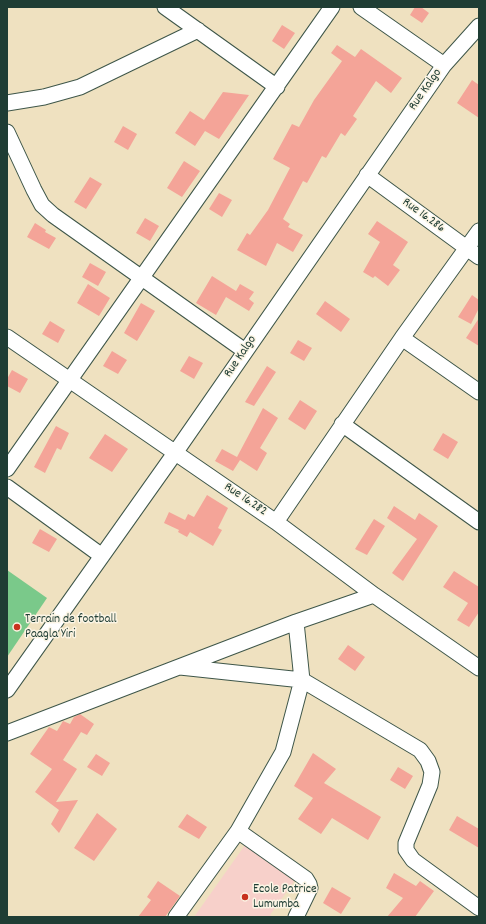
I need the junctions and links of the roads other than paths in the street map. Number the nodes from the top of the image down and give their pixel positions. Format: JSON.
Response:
{"nodes":[{"id":1,"x":165,"y":7,"type":"edge"},
{"id":2,"x":332,"y":7,"type":"edge"},
{"id":3,"x":361,"y":7,"type":"edge"},
{"id":4,"x":479,"y":26,"type":"edge"},
{"id":5,"x":198,"y":30,"type":"junction"},
{"id":6,"x":444,"y":65,"type":"junction"},
{"id":7,"x":277,"y":87,"type":"junction"},
{"id":8,"x":7,"y":103,"type":"edge"},
{"id":9,"x":7,"y":132,"type":"edge"},
{"id":10,"x":367,"y":175,"type":"junction"},
{"id":11,"x":479,"y":231,"type":"edge"},
{"id":12,"x":466,"y":249,"type":"junction"},
{"id":13,"x":479,"y":257,"type":"edge"},
{"id":14,"x":142,"y":278,"type":"junction"},
{"id":15,"x":7,"y":337,"type":"edge"},
{"id":16,"x":402,"y":338,"type":"junction"},
{"id":17,"x":245,"y":351,"type":"junction"},
{"id":18,"x":70,"y":379,"type":"junction"},
{"id":19,"x":479,"y":392,"type":"edge"},
{"id":20,"x":342,"y":424,"type":"junction"},
{"id":21,"x":175,"y":453,"type":"junction"},
{"id":22,"x":7,"y":469,"type":"edge"},
{"id":23,"x":7,"y":487,"type":"edge"},
{"id":24,"x":276,"y":522,"type":"junction"},
{"id":25,"x":479,"y":522,"type":"edge"},
{"id":26,"x":102,"y":556,"type":"junction"},
{"id":27,"x":374,"y":595,"type":"junction"},
{"id":28,"x":296,"y":622,"type":"junction"},
{"id":29,"x":180,"y":667,"type":"junction"},
{"id":30,"x":479,"y":668,"type":"edge"},
{"id":31,"x":302,"y":680,"type":"junction"},
{"id":32,"x":7,"y":690,"type":"edge"},
{"id":33,"x":7,"y":733,"type":"edge"},
{"id":34,"x":238,"y":831,"type":"junction"},
{"id":35,"x":479,"y":909,"type":"edge"},
{"id":36,"x":176,"y":917,"type":"edge"},
{"id":37,"x":296,"y":917,"type":"edge"},
{"id":38,"x":474,"y":917,"type":"edge"}],
"edges":[{"from":1,"to":5,"type":"street"},
{"from":2,"to":7,"type":"street"},
{"from":3,"to":6,"type":"street"},
{"from":4,"to":6,"type":"street","name":"Rue Kalgo"},
{"from":5,"to":7,"type":"street"},
{"from":5,"to":8,"type":"street"},
{"from":6,"to":10,"type":"street","name":"Rue Kalgo"},
{"from":7,"to":14,"type":"street"},
{"from":9,"to":14,"type":"street"},
{"from":10,"to":12,"type":"street","name":"Rue 16.286"},
{"from":10,"to":17,"type":"street","name":"Rue Kalgo"},
{"from":11,"to":12,"type":"street"},
{"from":12,"to":13,"type":"street","name":"Rue 16.286"},
{"from":12,"to":16,"type":"street"},
{"from":14,"to":17,"type":"street"},
{"from":14,"to":18,"type":"street"},
{"from":15,"to":18,"type":"street","name":"Rue 16.282"},
{"from":16,"to":19,"type":"street"},
{"from":16,"to":20,"type":"street"},
{"from":17,"to":21,"type":"street","name":"Rue Kalgo"},
{"from":18,"to":21,"type":"street","name":"Rue 16.282"},
{"from":18,"to":22,"type":"street"},
{"from":20,"to":24,"type":"street"},
{"from":20,"to":25,"type":"street"},
{"from":21,"to":24,"type":"street","name":"Rue 16.282"},
{"from":21,"to":26,"type":"street","name":"Rue Kalgo"},
{"from":23,"to":26,"type":"street"},
{"from":24,"to":27,"type":"street","name":"Rue 16.282"},
{"from":26,"to":32,"type":"street","name":"Rue Kalgo"},
{"from":27,"to":28,"type":"street"},
{"from":27,"to":30,"type":"street","name":"Rue 16.282"},
{"from":28,"to":29,"type":"street"},
{"from":28,"to":31,"type":"street"},
{"from":29,"to":31,"type":"street"},
{"from":29,"to":33,"type":"street"},
{"from":31,"to":34,"type":"street"},
{"from":31,"to":35,"type":"street"},
{"from":34,"to":36,"type":"street"},
{"from":34,"to":37,"type":"street"},
{"from":35,"to":38,"type":"street"}]}
